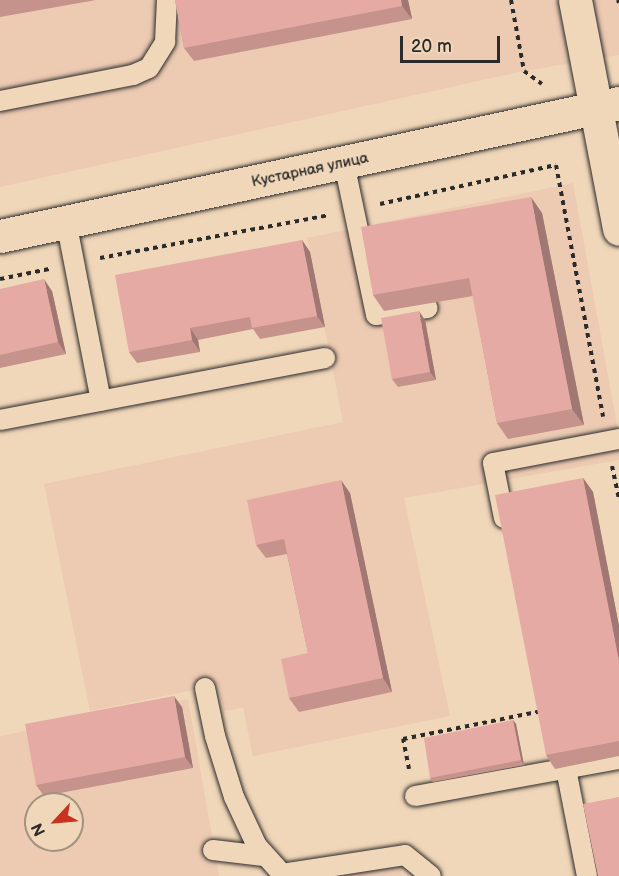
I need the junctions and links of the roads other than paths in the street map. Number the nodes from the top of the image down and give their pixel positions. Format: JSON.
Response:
{"nodes":[{"id":1,"x":167,"y":0,"type":"edge"},
{"id":2,"x":575,"y":0,"type":"edge"},
{"id":3,"x":0,"y":101,"type":"edge"},
{"id":4,"x":608,"y":105,"type":"edge"},
{"id":5,"x":344,"y":163,"type":"junction"},
{"id":6,"x":66,"y":221,"type":"junction"},
{"id":7,"x":619,"y":229,"type":"edge"},
{"id":8,"x":0,"y":236,"type":"edge"},
{"id":9,"x":428,"y":308,"type":"edge"},
{"id":10,"x":325,"y":358,"type":"dead end"},
{"id":11,"x":101,"y":401,"type":"junction"},
{"id":12,"x":0,"y":420,"type":"edge"},
{"id":13,"x":614,"y":440,"type":"edge"},
{"id":14,"x":509,"y":542,"type":"edge"},
{"id":15,"x":205,"y":688,"type":"dead end"},
{"id":16,"x":550,"y":751,"type":"edge"},
{"id":17,"x":619,"y":759,"type":"edge"},
{"id":18,"x":560,"y":770,"type":"junction"},
{"id":19,"x":415,"y":796,"type":"dead end"},
{"id":20,"x":213,"y":850,"type":"dead end"},
{"id":21,"x":264,"y":856,"type":"junction"},
{"id":22,"x":431,"y":876,"type":"edge"},
{"id":23,"x":587,"y":876,"type":"edge"}],
"edges":[{"from":1,"to":3,"type":"lane"},
{"from":2,"to":4,"type":"street"},
{"from":4,"to":5,"type":"street","name":"Кустарная улица"},
{"from":4,"to":7,"type":"street"},
{"from":5,"to":6,"type":"street","name":"Кустарная улица"},
{"from":5,"to":9,"type":"lane"},
{"from":6,"to":8,"type":"street","name":"Кустарная улица"},
{"from":6,"to":11,"type":"lane"},
{"from":10,"to":11,"type":"lane"},
{"from":11,"to":12,"type":"lane"},
{"from":13,"to":14,"type":"lane"},
{"from":15,"to":21,"type":"lane"},
{"from":16,"to":18,"type":"lane"},
{"from":17,"to":18,"type":"lane"},
{"from":18,"to":19,"type":"lane"},
{"from":18,"to":23,"type":"lane"},
{"from":20,"to":21,"type":"lane"},
{"from":21,"to":22,"type":"lane"}]}
